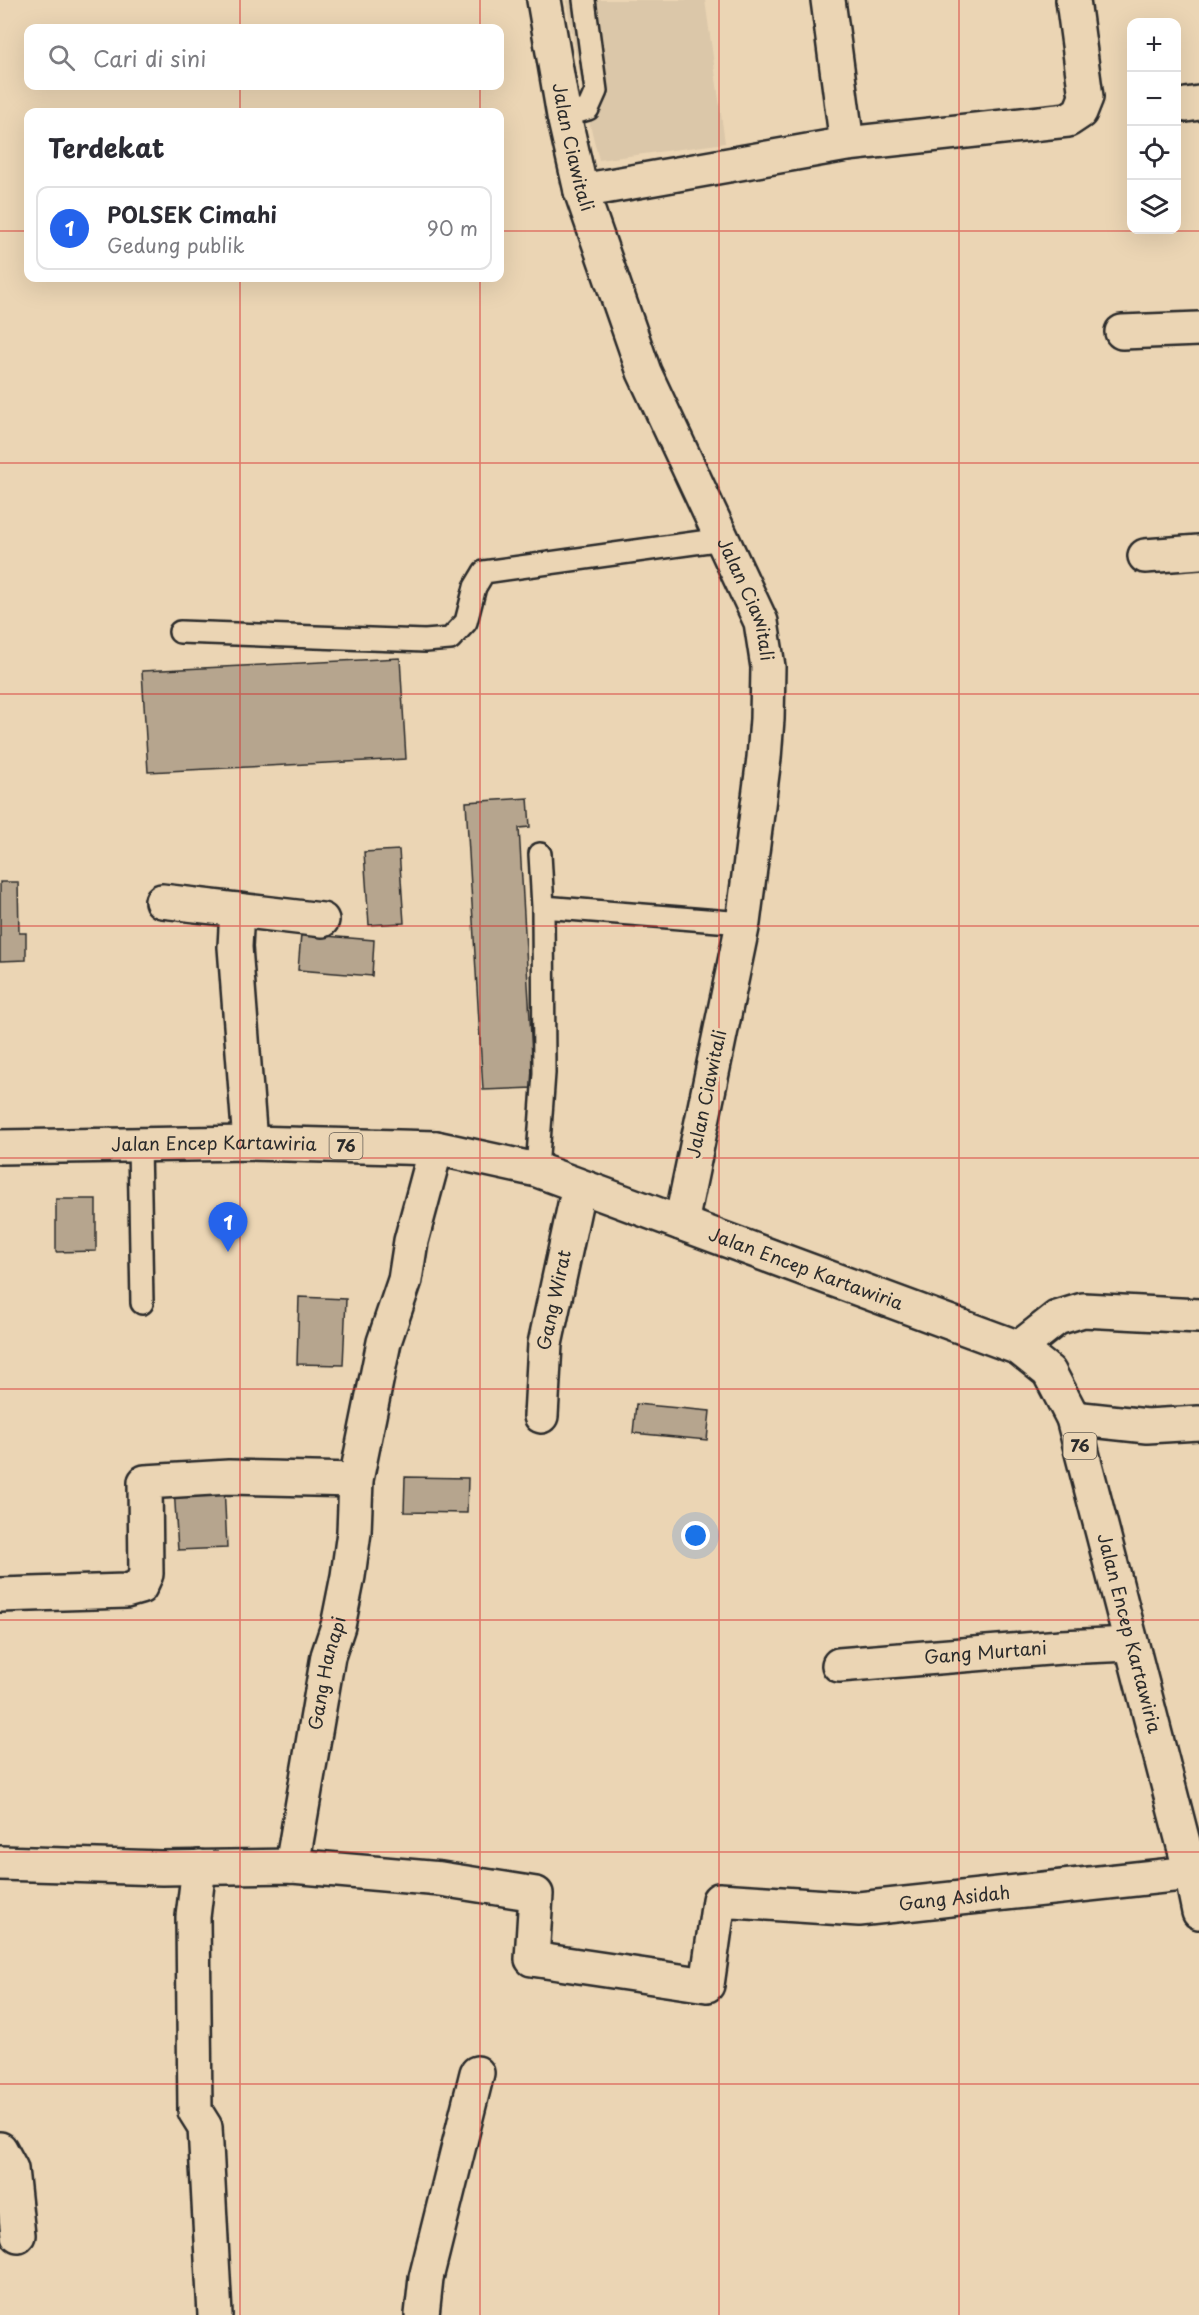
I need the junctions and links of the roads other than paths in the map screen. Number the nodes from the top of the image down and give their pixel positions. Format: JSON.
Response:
{"nodes":[{"id":1,"x":544,"y":0,"type":"edge"},
{"id":2,"x":584,"y":0,"type":"edge"},
{"id":3,"x":828,"y":0,"type":"edge"},
{"id":4,"x":1073,"y":0,"type":"edge"},
{"id":5,"x":564,"y":116,"type":"junction"},
{"id":6,"x":847,"y":144,"type":"junction"},
{"id":7,"x":581,"y":191,"type":"junction"},
{"id":8,"x":1199,"y":329,"type":"edge"},
{"id":9,"x":1122,"y":332,"type":"dead end"},
{"id":10,"x":723,"y":539,"type":"junction"},
{"id":11,"x":1199,"y":552,"type":"edge"},
{"id":12,"x":1145,"y":556,"type":"dead end"},
{"id":13,"x":180,"y":633,"type":"dead end"},
{"id":14,"x":540,"y":854,"type":"dead end"},
{"id":15,"x":162,"y":901,"type":"dead end"},
{"id":16,"x":543,"y":907,"type":"junction"},
{"id":17,"x":237,"y":910,"type":"junction"},
{"id":18,"x":322,"y":920,"type":"dead end"},
{"id":19,"x":743,"y":923,"type":"junction"},
{"id":20,"x":250,"y":1143,"type":"junction"},
{"id":21,"x":139,"y":1144,"type":"junction"},
{"id":22,"x":0,"y":1147,"type":"edge"},
{"id":23,"x":435,"y":1148,"type":"junction"},
{"id":24,"x":537,"y":1170,"type":"junction"},
{"id":25,"x":579,"y":1186,"type":"junction"},
{"id":26,"x":681,"y":1223,"type":"junction"},
{"id":27,"x":142,"y":1303,"type":"dead end"},
{"id":28,"x":1199,"y":1316,"type":"edge"},
{"id":29,"x":1019,"y":1348,"type":"junction"},
{"id":30,"x":541,"y":1416,"type":"dead end"},
{"id":31,"x":1073,"y":1418,"type":"junction"},
{"id":32,"x":1199,"y":1423,"type":"edge"},
{"id":33,"x":356,"y":1480,"type":"junction"},
{"id":34,"x":0,"y":1596,"type":"edge"},
{"id":35,"x":1131,"y":1644,"type":"junction"},
{"id":36,"x":839,"y":1665,"type":"dead end"},
{"id":37,"x":0,"y":1863,"type":"edge"},
{"id":38,"x":291,"y":1866,"type":"junction"},
{"id":39,"x":199,"y":1867,"type":"junction"},
{"id":40,"x":1191,"y":1873,"type":"junction"},
{"id":41,"x":1199,"y":1912,"type":"edge"},
{"id":42,"x":477,"y":2073,"type":"dead end"},
{"id":43,"x":0,"y":2149,"type":"edge"},
{"id":44,"x":18,"y":2235,"type":"dead end"},
{"id":45,"x":216,"y":2315,"type":"edge"},
{"id":46,"x":422,"y":2315,"type":"edge"}],
"edges":[{"from":1,"to":5,"type":"street","name":"Jalan Ciawitali"},
{"from":2,"to":5,"type":"lane"},
{"from":3,"to":6,"type":"street"},
{"from":4,"to":6,"type":"street"},
{"from":5,"to":7,"type":"street","name":"Jalan Ciawitali"},
{"from":6,"to":7,"type":"street"},
{"from":7,"to":10,"type":"street","name":"Jalan Ciawitali"},
{"from":8,"to":9,"type":"street"},
{"from":10,"to":13,"type":"lane"},
{"from":10,"to":19,"type":"street","name":"Jalan Ciawitali"},
{"from":11,"to":12,"type":"street"},
{"from":14,"to":16,"type":"lane"},
{"from":15,"to":17,"type":"street"},
{"from":16,"to":19,"type":"lane"},
{"from":16,"to":24,"type":"lane"},
{"from":17,"to":18,"type":"street"},
{"from":17,"to":20,"type":"street"},
{"from":19,"to":26,"type":"street","name":"Jalan Ciawitali"},
{"from":20,"to":21,"type":"street","name":"Jalan Encep Kartawiria","number":"76"},
{"from":20,"to":23,"type":"street","name":"Jalan Encep Kartawiria","number":"76"},
{"from":21,"to":22,"type":"street","name":"Jalan Encep Kartawiria","number":"76"},
{"from":21,"to":27,"type":"lane"},
{"from":23,"to":24,"type":"street","name":"Jalan Encep Kartawiria","number":"76"},
{"from":23,"to":33,"type":"street","name":"Gang Hanapi"},
{"from":24,"to":25,"type":"street","name":"Jalan Encep Kartawiria","number":"76"},
{"from":25,"to":26,"type":"street","name":"Jalan Encep Kartawiria","number":"76"},
{"from":25,"to":30,"type":"street","name":"Gang Wirat"},
{"from":26,"to":29,"type":"street","name":"Jalan Encep Kartawiria","number":"76"},
{"from":28,"to":29,"type":"street"},
{"from":29,"to":31,"type":"street","name":"Jalan Encep Kartawiria","number":"76"},
{"from":31,"to":32,"type":"street"},
{"from":31,"to":35,"type":"street","name":"Jalan Encep Kartawiria","number":"76"},
{"from":33,"to":34,"type":"street"},
{"from":33,"to":38,"type":"street","name":"Gang Hanapi"},
{"from":35,"to":36,"type":"street","name":"Gang Murtani"},
{"from":35,"to":40,"type":"street","name":"Jalan Encep Kartawiria","number":"76"},
{"from":37,"to":39,"type":"street"},
{"from":38,"to":39,"type":"street"},
{"from":38,"to":40,"type":"street","name":"Gang Asidah"},
{"from":39,"to":45,"type":"street"},
{"from":40,"to":41,"type":"street","name":"Jalan Encep Kartawiria","number":"76"},
{"from":42,"to":46,"type":"street"},
{"from":43,"to":44,"type":"street"}]}
